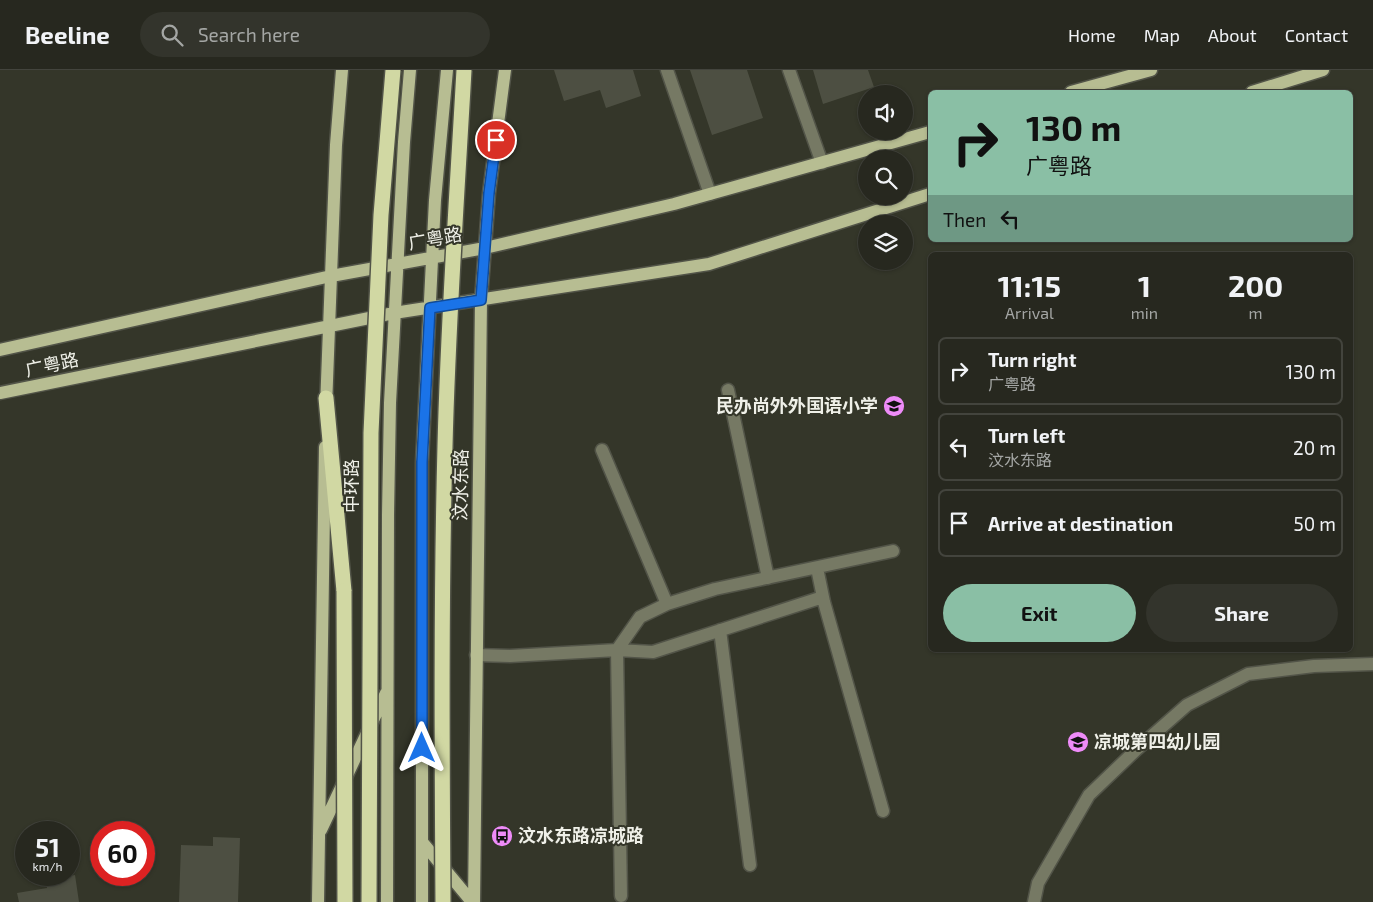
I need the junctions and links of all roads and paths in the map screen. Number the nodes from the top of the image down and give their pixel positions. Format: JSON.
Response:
{"nodes":[{"id":1,"x":342,"y":70,"type":"edge"},
{"id":2,"x":393,"y":70,"type":"edge"},
{"id":3,"x":410,"y":70,"type":"edge"},
{"id":4,"x":447,"y":70,"type":"edge"},
{"id":5,"x":464,"y":70,"type":"edge"},
{"id":6,"x":505,"y":70,"type":"edge"},
{"id":7,"x":668,"y":70,"type":"edge"},
{"id":8,"x":789,"y":70,"type":"edge"},
{"id":9,"x":1151,"y":70,"type":"edge"},
{"id":10,"x":1323,"y":70,"type":"edge"},
{"id":11,"x":1078,"y":90,"type":"edge"},
{"id":12,"x":1258,"y":90,"type":"edge"},
{"id":13,"x":928,"y":133,"type":"edge"},
{"id":14,"x":822,"y":162,"type":"junction"},
{"id":15,"x":710,"y":194,"type":"junction"},
{"id":16,"x":928,"y":195,"type":"edge"},
{"id":17,"x":485,"y":248,"type":"junction"},
{"id":18,"x":433,"y":256,"type":"junction"},
{"id":19,"x":398,"y":263,"type":"junction"},
{"id":20,"x":331,"y":276,"type":"junction"},
{"id":21,"x":481,"y":300,"type":"junction"},
{"id":22,"x":430,"y":308,"type":"junction"},
{"id":23,"x":394,"y":313,"type":"junction"},
{"id":24,"x":328,"y":326,"type":"junction"},
{"id":25,"x":0,"y":350,"type":"edge"},
{"id":26,"x":728,"y":390,"type":"dead end"},
{"id":27,"x":0,"y":393,"type":"edge"},
{"id":28,"x":326,"y":398,"type":"junction"},
{"id":29,"x":602,"y":450,"type":"dead end"},
{"id":30,"x":893,"y":551,"type":"dead end"},
{"id":31,"x":817,"y":568,"type":"junction"},
{"id":32,"x":768,"y":578,"type":"junction"},
{"id":33,"x":823,"y":597,"type":"junction"},
{"id":34,"x":667,"y":604,"type":"junction"},
{"id":35,"x":720,"y":630,"type":"junction"},
{"id":36,"x":617,"y":650,"type":"junction"},
{"id":37,"x":476,"y":655,"type":"junction"},
{"id":38,"x":1373,"y":664,"type":"edge"},
{"id":39,"x":388,"y":688,"type":"junction"},
{"id":40,"x":883,"y":811,"type":"dead end"},
{"id":41,"x":319,"y":835,"type":"junction"},
{"id":42,"x":423,"y":843,"type":"junction"},
{"id":43,"x":750,"y":865,"type":"dead end"},
{"id":44,"x":621,"y":896,"type":"dead end"},
{"id":45,"x":318,"y":902,"type":"edge"},
{"id":46,"x":345,"y":902,"type":"edge"},
{"id":47,"x":369,"y":902,"type":"edge"},
{"id":48,"x":388,"y":902,"type":"edge"},
{"id":49,"x":422,"y":902,"type":"edge"},
{"id":50,"x":443,"y":902,"type":"edge"},
{"id":51,"x":473,"y":902,"type":"edge"},
{"id":52,"x":1034,"y":902,"type":"edge"}],
"edges":[{"from":1,"to":20,"type":"main road"},
{"from":2,"to":47,"type":"highway","name":"中环路","bridge":true},
{"from":3,"to":19,"type":"main road"},
{"from":4,"to":18,"type":"main road"},
{"from":5,"to":50,"type":"highway","bridge":true},
{"from":6,"to":17,"type":"main road","name":"汶水东路"},
{"from":7,"to":15,"type":"street"},
{"from":8,"to":14,"type":"street"},
{"from":9,"to":11,"type":"main road"},
{"from":10,"to":12,"type":"main road"},
{"from":13,"to":14,"type":"main road","name":"广粤路"},
{"from":14,"to":15,"type":"main road","name":"广粤路"},
{"from":15,"to":17,"type":"main road","name":"广粤路"},
{"from":16,"to":21,"type":"main road","name":"广粤路"},
{"from":17,"to":18,"type":"main road","name":"广粤路"},
{"from":17,"to":21,"type":"main road","name":"汶水东路"},
{"from":18,"to":19,"type":"main road","name":"广粤路"},
{"from":18,"to":22,"type":"main road"},
{"from":19,"to":20,"type":"main road","name":"广粤路"},
{"from":19,"to":23,"type":"main road"},
{"from":20,"to":24,"type":"main road"},
{"from":20,"to":25,"type":"main road","name":"广粤路"},
{"from":21,"to":22,"type":"main road","name":"广粤路"},
{"from":21,"to":37,"type":"main road","name":"汶水东路"},
{"from":22,"to":23,"type":"main road","name":"广粤路"},
{"from":22,"to":42,"type":"main road"},
{"from":23,"to":24,"type":"main road","name":"广粤路"},
{"from":23,"to":39,"type":"main road"},
{"from":24,"to":27,"type":"main road","name":"广粤路"},
{"from":24,"to":28,"type":"main road"},
{"from":26,"to":32,"type":"street"},
{"from":28,"to":41,"type":"main road"},
{"from":28,"to":46,"type":"highway","bridge":true},
{"from":29,"to":34,"type":"street"},
{"from":30,"to":31,"type":"street"},
{"from":31,"to":32,"type":"street"},
{"from":31,"to":33,"type":"street"},
{"from":32,"to":34,"type":"street"},
{"from":33,"to":35,"type":"street"},
{"from":33,"to":40,"type":"street"},
{"from":34,"to":36,"type":"street"},
{"from":35,"to":36,"type":"street"},
{"from":35,"to":43,"type":"street"},
{"from":36,"to":37,"type":"street"},
{"from":36,"to":44,"type":"street"},
{"from":37,"to":51,"type":"main road","name":"汶水东路"},
{"from":38,"to":52,"type":"street"},
{"from":39,"to":41,"type":"main road"},
{"from":39,"to":48,"type":"main road"},
{"from":41,"to":45,"type":"main road"},
{"from":42,"to":49,"type":"main road"},
{"from":42,"to":51,"type":"main road"}]}
